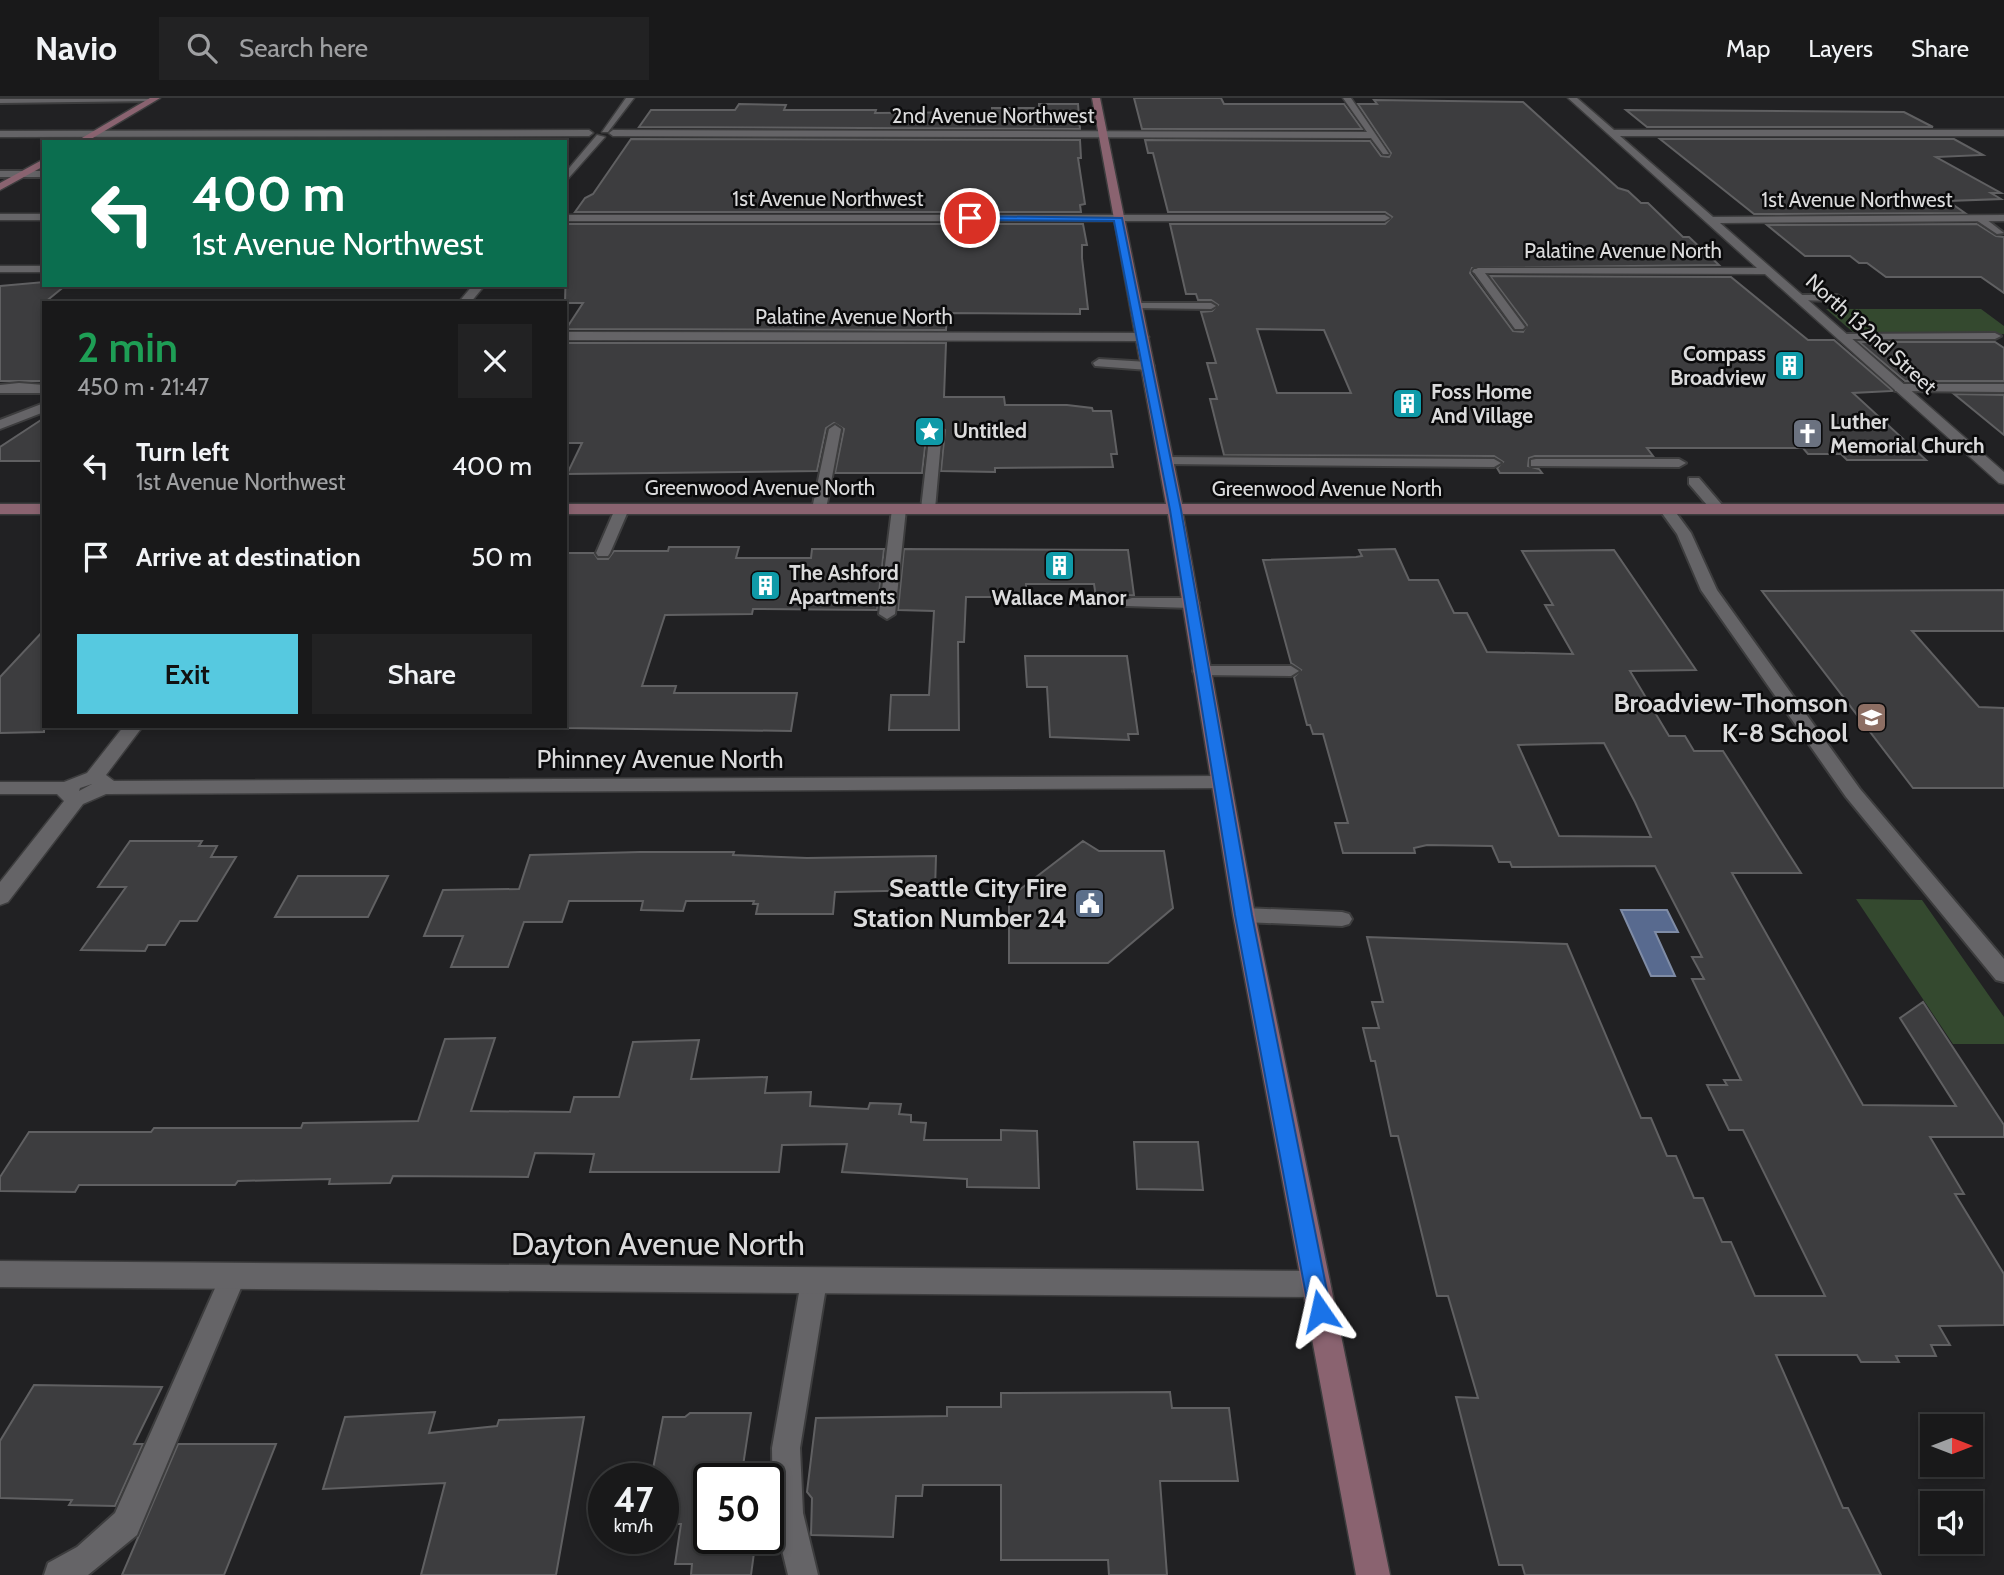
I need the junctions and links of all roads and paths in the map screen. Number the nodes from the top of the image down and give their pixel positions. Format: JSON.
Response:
{"nodes":[{"id":1,"x":630,"y":98,"type":"edge"},
{"id":2,"x":1096,"y":98,"type":"edge"},
{"id":3,"x":1348,"y":98,"type":"edge"},
{"id":4,"x":1572,"y":98,"type":"edge"},
{"id":5,"x":153,"y":99,"type":"edge"},
{"id":6,"x":0,"y":101,"type":"edge"},
{"id":7,"x":602,"y":133,"type":"junction"},
{"id":8,"x":1613,"y":133,"type":"junction"},
{"id":9,"x":2004,"y":133,"type":"edge"},
{"id":10,"x":0,"y":134,"type":"edge"},
{"id":11,"x":93,"y":134,"type":"junction"},
{"id":12,"x":1103,"y":134,"type":"junction"},
{"id":13,"x":1373,"y":135,"type":"junction"},
{"id":14,"x":82,"y":140,"type":"edge"},
{"id":15,"x":1386,"y":152,"type":"dead end"},
{"id":16,"x":42,"y":163,"type":"edge"},
{"id":17,"x":0,"y":174,"type":"edge"},
{"id":18,"x":23,"y":174,"type":"junction"},
{"id":19,"x":42,"y":174,"type":"edge"},
{"id":20,"x":567,"y":175,"type":"edge"},
{"id":21,"x":0,"y":187,"type":"edge"},
{"id":22,"x":0,"y":217,"type":"edge"},
{"id":23,"x":42,"y":217,"type":"edge"},
{"id":24,"x":567,"y":218,"type":"edge"},
{"id":25,"x":1118,"y":218,"type":"junction"},
{"id":26,"x":1385,"y":218,"type":"dead end"},
{"id":27,"x":1710,"y":219,"type":"junction"},
{"id":28,"x":1979,"y":219,"type":"junction"},
{"id":29,"x":2004,"y":219,"type":"edge"},
{"id":30,"x":2000,"y":233,"type":"dead end"},
{"id":31,"x":0,"y":269,"type":"edge"},
{"id":32,"x":42,"y":269,"type":"edge"},
{"id":33,"x":1478,"y":271,"type":"joint"},
{"id":34,"x":1767,"y":271,"type":"junction"},
{"id":35,"x":477,"y":287,"type":"edge"},
{"id":36,"x":1799,"y":298,"type":"junction"},
{"id":37,"x":1837,"y":298,"type":"dead end"},
{"id":38,"x":466,"y":301,"type":"edge"},
{"id":39,"x":1137,"y":306,"type":"junction"},
{"id":40,"x":1211,"y":306,"type":"dead end"},
{"id":41,"x":1519,"y":327,"type":"dead end"},
{"id":42,"x":567,"y":336,"type":"edge"},
{"id":43,"x":1995,"y":336,"type":"dead end"},
{"id":44,"x":1143,"y":337,"type":"junction"},
{"id":45,"x":1843,"y":337,"type":"junction"},
{"id":46,"x":1099,"y":363,"type":"dead end"},
{"id":47,"x":1148,"y":366,"type":"junction"},
{"id":48,"x":1899,"y":388,"type":"junction"},
{"id":49,"x":2004,"y":388,"type":"edge"},
{"id":50,"x":0,"y":389,"type":"edge"},
{"id":51,"x":42,"y":389,"type":"edge"},
{"id":52,"x":42,"y":408,"type":"edge"},
{"id":53,"x":0,"y":425,"type":"edge"},
{"id":54,"x":835,"y":429,"type":"dead end"},
{"id":55,"x":936,"y":429,"type":"dead end"},
{"id":56,"x":1166,"y":461,"type":"junction"},
{"id":57,"x":1494,"y":463,"type":"dead end"},
{"id":58,"x":1536,"y":463,"type":"dead end"},
{"id":59,"x":1678,"y":463,"type":"dead end"},
{"id":60,"x":2004,"y":480,"type":"edge"},
{"id":61,"x":1694,"y":481,"type":"dead end"},
{"id":62,"x":0,"y":509,"type":"edge"},
{"id":63,"x":42,"y":509,"type":"edge"},
{"id":64,"x":567,"y":509,"type":"edge"},
{"id":65,"x":622,"y":509,"type":"junction"},
{"id":66,"x":819,"y":509,"type":"junction"},
{"id":67,"x":899,"y":509,"type":"junction"},
{"id":68,"x":928,"y":509,"type":"junction"},
{"id":69,"x":1666,"y":509,"type":"junction"},
{"id":70,"x":1718,"y":509,"type":"junction"},
{"id":71,"x":2004,"y":509,"type":"edge"},
{"id":72,"x":1175,"y":510,"type":"junction"},
{"id":73,"x":603,"y":553,"type":"dead end"},
{"id":74,"x":1191,"y":603,"type":"junction"},
{"id":75,"x":1132,"y":604,"type":"dead end"},
{"id":76,"x":887,"y":614,"type":"dead end"},
{"id":77,"x":1201,"y":671,"type":"junction"},
{"id":78,"x":1292,"y":671,"type":"dead end"},
{"id":79,"x":133,"y":728,"type":"edge"},
{"id":80,"x":98,"y":782,"type":"junction"},
{"id":81,"x":1220,"y":782,"type":"junction"},
{"id":82,"x":0,"y":788,"type":"edge"},
{"id":83,"x":73,"y":793,"type":"junction"},
{"id":84,"x":0,"y":897,"type":"edge"},
{"id":85,"x":1244,"y":915,"type":"junction"},
{"id":86,"x":1342,"y":919,"type":"dead end"},
{"id":87,"x":2004,"y":974,"type":"edge"},
{"id":88,"x":0,"y":1274,"type":"edge"},
{"id":89,"x":233,"y":1276,"type":"junction"},
{"id":90,"x":814,"y":1281,"type":"junction"},
{"id":91,"x":1315,"y":1284,"type":"junction"},
{"id":92,"x":59,"y":1574,"type":"edge"},
{"id":93,"x":803,"y":1575,"type":"edge"},
{"id":94,"x":1373,"y":1575,"type":"edge"}],
"edges":[{"from":1,"to":7,"type":"street"},
{"from":2,"to":12,"type":"main road"},
{"from":3,"to":13,"type":"street"},
{"from":4,"to":8,"type":"street","name":"North 132nd Street"},
{"from":5,"to":6,"type":"lane"},
{"from":5,"to":11,"type":"main road"},
{"from":7,"to":11,"type":"street","name":"2nd Avenue Northwest"},
{"from":7,"to":12,"type":"street","name":"2nd Avenue Northwest"},
{"from":7,"to":20,"type":"street"},
{"from":8,"to":9,"type":"street"},
{"from":8,"to":27,"type":"street","name":"North 132nd Street"},
{"from":10,"to":11,"type":"street","name":"2nd Avenue Northwest"},
{"from":11,"to":14,"type":"main road"},
{"from":12,"to":13,"type":"street","name":"2nd Avenue Northwest"},
{"from":12,"to":25,"type":"main road"},
{"from":13,"to":15,"type":"street"},
{"from":16,"to":18,"type":"main road"},
{"from":17,"to":18,"type":"lane"},
{"from":18,"to":19,"type":"lane"},
{"from":18,"to":21,"type":"main road"},
{"from":22,"to":23,"type":"street"},
{"from":24,"to":25,"type":"street","name":"1st Avenue Northwest"},
{"from":25,"to":26,"type":"street","name":"1st Avenue Northwest"},
{"from":25,"to":39,"type":"main road"},
{"from":27,"to":28,"type":"street","name":"1st Avenue Northwest"},
{"from":27,"to":34,"type":"street","name":"North 132nd Street"},
{"from":28,"to":29,"type":"street","name":"1st Avenue Northwest"},
{"from":28,"to":30,"type":"lane"},
{"from":31,"to":32,"type":"street"},
{"from":33,"to":34,"type":"street","name":"Palatine Avenue North"},
{"from":33,"to":41,"type":"lane"},
{"from":34,"to":36,"type":"street","name":"North 132nd Street"},
{"from":35,"to":38,"type":"street"},
{"from":36,"to":37,"type":"lane"},
{"from":36,"to":45,"type":"street","name":"North 132nd Street"},
{"from":39,"to":40,"type":"lane"},
{"from":39,"to":44,"type":"main road"},
{"from":42,"to":44,"type":"street","name":"Palatine Avenue North"},
{"from":43,"to":45,"type":"lane"},
{"from":44,"to":47,"type":"main road"},
{"from":45,"to":48,"type":"street","name":"North 132nd Street"},
{"from":46,"to":47,"type":"lane"},
{"from":47,"to":56,"type":"main road"},
{"from":48,"to":49,"type":"lane"},
{"from":48,"to":60,"type":"street","name":"North 132nd Street"},
{"from":50,"to":51,"type":"lane"},
{"from":52,"to":53,"type":"lane"},
{"from":54,"to":66,"type":"lane"},
{"from":55,"to":68,"type":"lane"},
{"from":56,"to":57,"type":"lane"},
{"from":56,"to":72,"type":"main road"},
{"from":58,"to":59,"type":"lane"},
{"from":61,"to":70,"type":"lane"},
{"from":62,"to":63,"type":"main road"},
{"from":64,"to":65,"type":"main road","name":"Greenwood Avenue North"},
{"from":65,"to":66,"type":"main road","name":"Greenwood Avenue North"},
{"from":65,"to":73,"type":"lane"},
{"from":66,"to":67,"type":"main road","name":"Greenwood Avenue North"},
{"from":67,"to":68,"type":"main road","name":"Greenwood Avenue North"},
{"from":67,"to":76,"type":"lane"},
{"from":68,"to":72,"type":"main road","name":"Greenwood Avenue North"},
{"from":69,"to":70,"type":"main road","name":"Greenwood Avenue North"},
{"from":69,"to":72,"type":"main road","name":"Greenwood Avenue North"},
{"from":69,"to":87,"type":"lane"},
{"from":70,"to":71,"type":"main road","name":"Greenwood Avenue North"},
{"from":72,"to":74,"type":"main road"},
{"from":74,"to":75,"type":"lane"},
{"from":74,"to":77,"type":"main road"},
{"from":77,"to":78,"type":"lane"},
{"from":77,"to":81,"type":"main road"},
{"from":79,"to":80,"type":"street"},
{"from":80,"to":81,"type":"street","name":"Phinney Avenue North"},
{"from":80,"to":83,"type":"street"},
{"from":81,"to":85,"type":"main road"},
{"from":82,"to":83,"type":"street"},
{"from":83,"to":84,"type":"street"},
{"from":85,"to":86,"type":"lane"},
{"from":85,"to":91,"type":"main road"},
{"from":88,"to":89,"type":"street","name":"Dayton Avenue North"},
{"from":89,"to":90,"type":"street","name":"Dayton Avenue North"},
{"from":89,"to":92,"type":"lane"},
{"from":90,"to":91,"type":"street","name":"Dayton Avenue North"},
{"from":90,"to":93,"type":"lane"},
{"from":91,"to":94,"type":"main road"}]}
